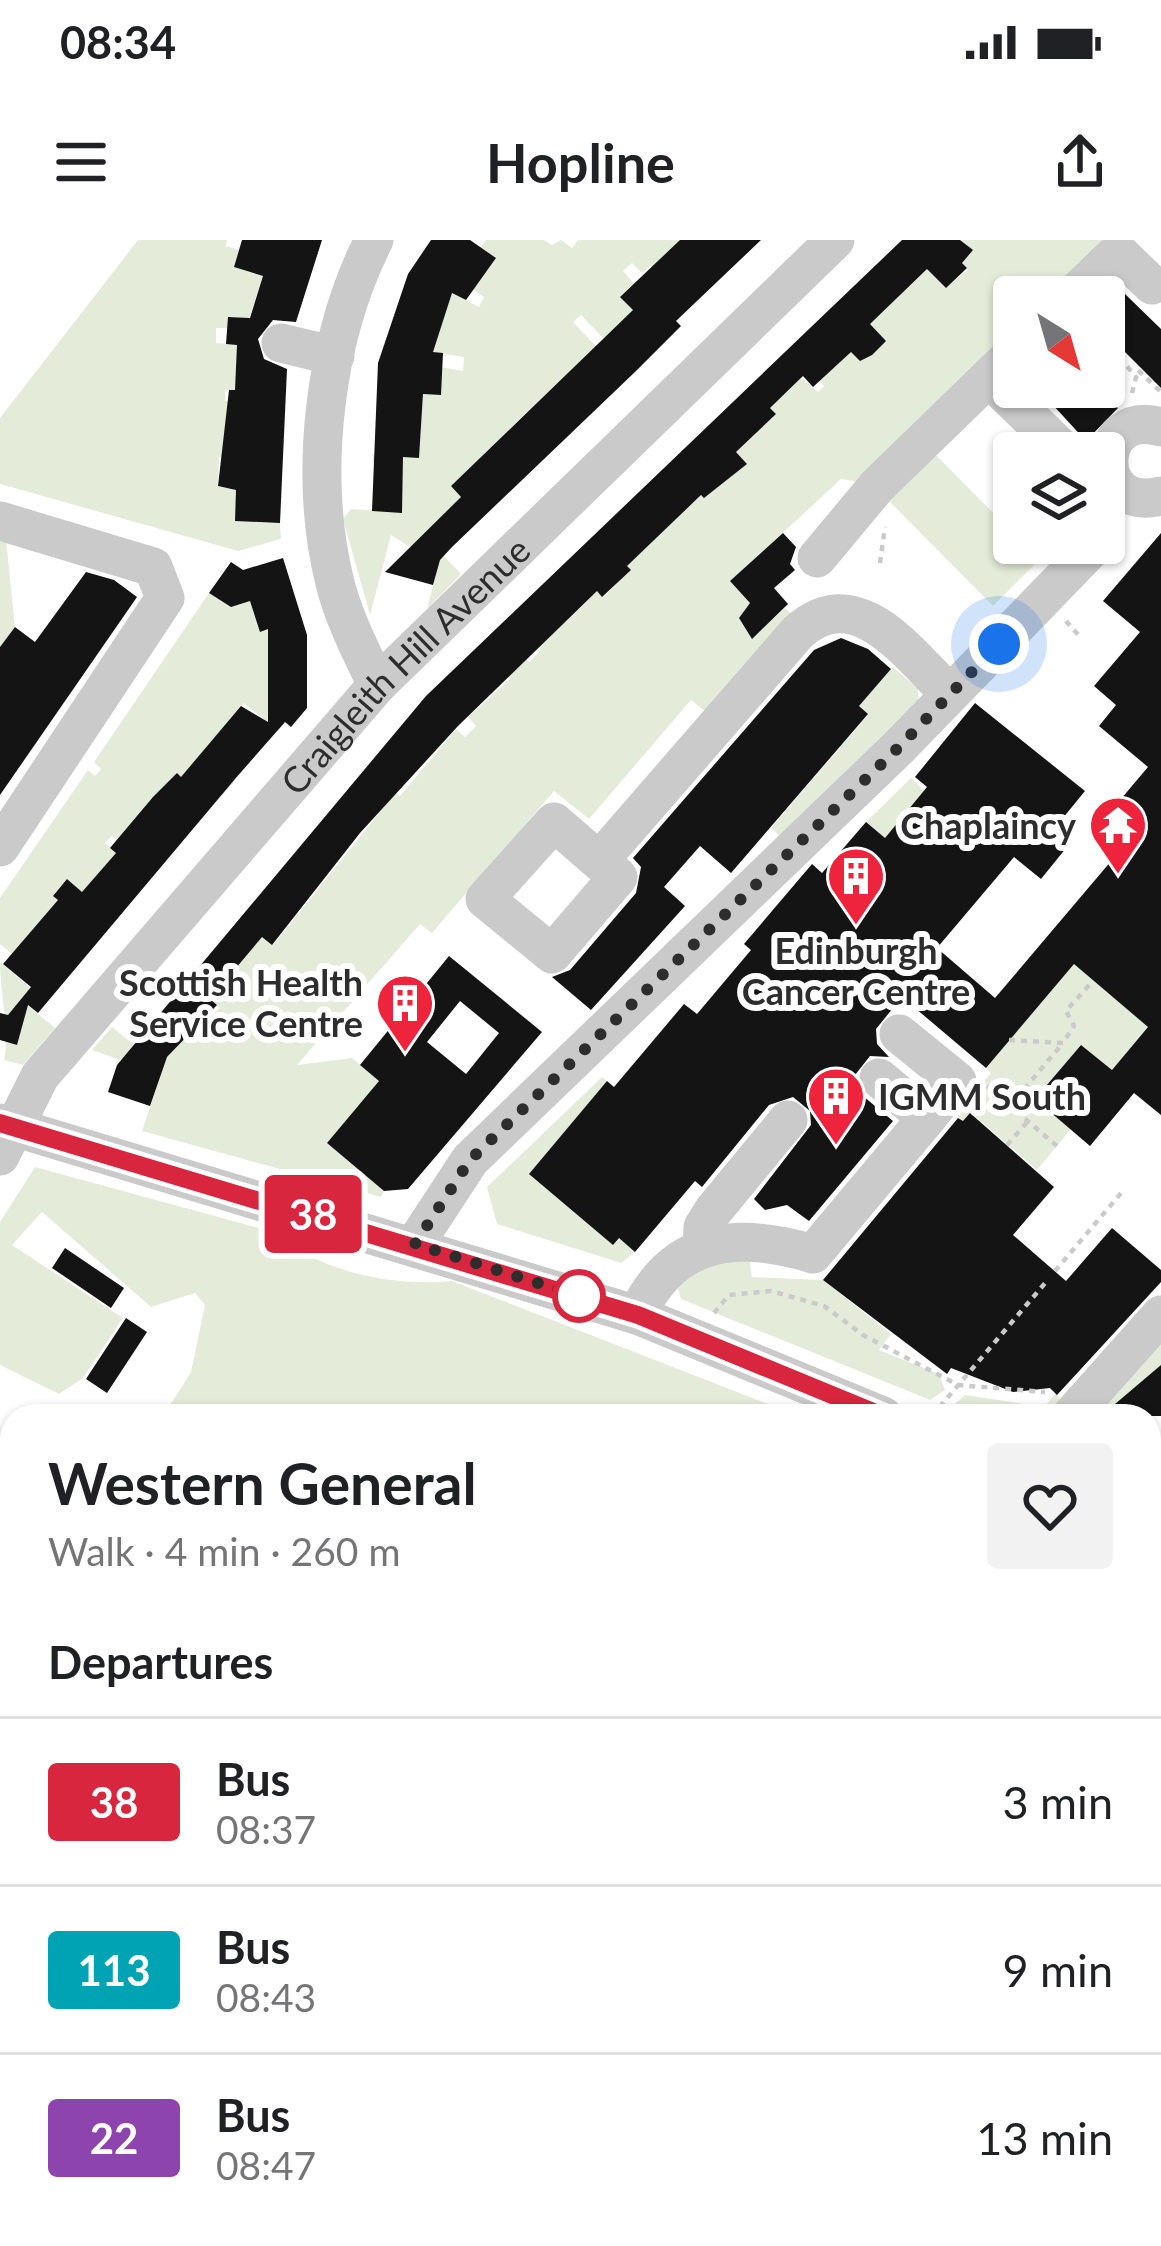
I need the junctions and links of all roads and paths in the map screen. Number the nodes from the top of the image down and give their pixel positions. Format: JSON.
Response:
{"nodes":[{"id":1,"x":374,"y":240,"type":"edge"},
{"id":2,"x":835,"y":240,"type":"edge"},
{"id":3,"x":1128,"y":246,"type":"edge"},
{"id":4,"x":1094,"y":276,"type":"edge"},
{"id":5,"x":1152,"y":285,"type":"dead end"},
{"id":6,"x":281,"y":343,"type":"dead end"},
{"id":7,"x":335,"y":356,"type":"junction"},
{"id":8,"x":1125,"y":359,"type":"edge"},
{"id":9,"x":1136,"y":370,"type":"junction"},
{"id":10,"x":993,"y":373,"type":"edge"},
{"id":11,"x":1161,"y":392,"type":"edge"},
{"id":12,"x":1131,"y":395,"type":"dead end"},
{"id":13,"x":1161,"y":427,"type":"edge"},
{"id":14,"x":1123,"y":432,"type":"edge"},
{"id":15,"x":886,"y":518,"type":"dead end"},
{"id":16,"x":0,"y":521,"type":"edge"},
{"id":17,"x":817,"y":558,"type":"dead end"},
{"id":18,"x":880,"y":563,"type":"dead end"},
{"id":19,"x":1077,"y":564,"type":"edge"},
{"id":20,"x":377,"y":685,"type":"junction"},
{"id":21,"x":950,"y":694,"type":"junction"},
{"id":22,"x":0,"y":847,"type":"edge"},
{"id":23,"x":598,"y":861,"type":"dead end"},
{"id":24,"x":1093,"y":981,"type":"dead end"},
{"id":25,"x":899,"y":1034,"type":"dead end"},
{"id":26,"x":1009,"y":1040,"type":"dead end"},
{"id":27,"x":1063,"y":1042,"type":"junction"},
{"id":28,"x":975,"y":1076,"type":"dead end"},
{"id":29,"x":879,"y":1078,"type":"dead end"},
{"id":30,"x":1010,"y":1106,"type":"junction"},
{"id":31,"x":927,"y":1118,"type":"junction"},
{"id":32,"x":788,"y":1120,"type":"dead end"},
{"id":33,"x":1028,"y":1121,"type":"junction"},
{"id":34,"x":5,"y":1135,"type":"edge"},
{"id":35,"x":1007,"y":1144,"type":"dead end"},
{"id":36,"x":1057,"y":1146,"type":"dead end"},
{"id":37,"x":1122,"y":1192,"type":"dead end"},
{"id":38,"x":415,"y":1244,"type":"junction"},
{"id":39,"x":702,"y":1247,"type":"junction"},
{"id":40,"x":1055,"y":1271,"type":"dead end"},
{"id":41,"x":1046,"y":1282,"type":"dead end"},
{"id":42,"x":638,"y":1315,"type":"junction"},
{"id":43,"x":1161,"y":1315,"type":"edge"},
{"id":44,"x":695,"y":1339,"type":"junction"},
{"id":45,"x":958,"y":1385,"type":"junction"},
{"id":46,"x":1060,"y":1402,"type":"edge"},
{"id":47,"x":833,"y":1404,"type":"edge"},
{"id":48,"x":942,"y":1404,"type":"edge"}],
"edges":[{"from":1,"to":7,"type":"street"},
{"from":2,"to":20,"type":"street","name":"Craigleith Hill Avenue"},
{"from":3,"to":4,"type":"street"},
{"from":3,"to":5,"type":"street"},
{"from":6,"to":7,"type":"street"},
{"from":7,"to":20,"type":"street"},
{"from":8,"to":9,"type":"path"},
{"from":9,"to":11,"type":"path"},
{"from":9,"to":12,"type":"path"},
{"from":10,"to":17,"type":"street"},
{"from":13,"to":14,"type":"street"},
{"from":15,"to":18,"type":"path"},
{"from":16,"to":22,"type":"street"},
{"from":19,"to":21,"type":"street"},
{"from":20,"to":34,"type":"street","name":"Craigleith Hill Avenue"},
{"from":21,"to":23,"type":"street"},
{"from":21,"to":38,"type":"street"},
{"from":24,"to":27,"type":"path"},
{"from":25,"to":31,"type":"street"},
{"from":26,"to":27,"type":"path"},
{"from":27,"to":30,"type":"path"},
{"from":28,"to":30,"type":"path"},
{"from":29,"to":31,"type":"street"},
{"from":30,"to":33,"type":"path"},
{"from":31,"to":39,"type":"street"},
{"from":32,"to":39,"type":"street"},
{"from":33,"to":35,"type":"path"},
{"from":33,"to":36,"type":"path"},
{"from":34,"to":38,"type":"street"},
{"from":37,"to":40,"type":"path"},
{"from":38,"to":42,"type":"street"},
{"from":39,"to":42,"type":"street"},
{"from":41,"to":45,"type":"path"},
{"from":42,"to":44,"type":"street"},
{"from":43,"to":46,"type":"street"},
{"from":44,"to":45,"type":"path"},
{"from":44,"to":47,"type":"street"},
{"from":45,"to":46,"type":"path"},
{"from":45,"to":48,"type":"path"}]}
